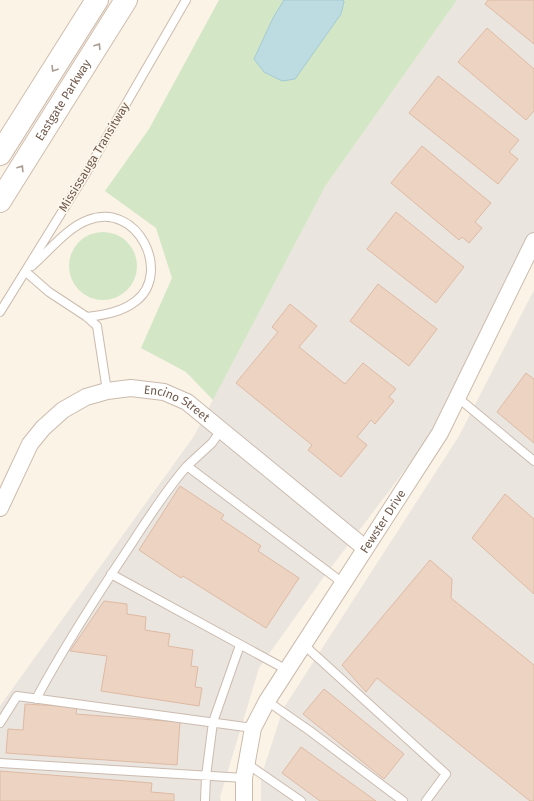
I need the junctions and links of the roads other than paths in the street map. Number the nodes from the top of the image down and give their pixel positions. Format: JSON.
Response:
{"nodes":[{"id":1,"x":97,"y":0,"type":"edge"},
{"id":2,"x":126,"y":0,"type":"edge"},
{"id":3,"x":186,"y":0,"type":"edge"},
{"id":4,"x":0,"y":154,"type":"edge"},
{"id":5,"x":0,"y":201,"type":"edge"},
{"id":6,"x":534,"y":241,"type":"edge"},
{"id":7,"x":26,"y":272,"type":"junction"},
{"id":8,"x":0,"y":312,"type":"edge"},
{"id":9,"x":87,"y":317,"type":"junction"},
{"id":10,"x":107,"y":391,"type":"junction"},
{"id":11,"x":457,"y":398,"type":"junction"},
{"id":12,"x":221,"y":430,"type":"junction"},
{"id":13,"x":534,"y":461,"type":"edge"},
{"id":14,"x":187,"y":466,"type":"junction"},
{"id":15,"x":0,"y":508,"type":"edge"},
{"id":16,"x":365,"y":548,"type":"junction"},
{"id":17,"x":111,"y":574,"type":"junction"},
{"id":18,"x":343,"y":583,"type":"junction"},
{"id":19,"x":240,"y":645,"type":"junction"},
{"id":20,"x":304,"y":645,"type":"junction"},
{"id":21,"x":287,"y":670,"type":"junction"},
{"id":22,"x":36,"y":699,"type":"junction"},
{"id":23,"x":267,"y":701,"type":"junction"},
{"id":24,"x":213,"y":722,"type":"junction"},
{"id":25,"x":0,"y":723,"type":"edge"},
{"id":26,"x":254,"y":728,"type":"junction"},
{"id":27,"x":0,"y":763,"type":"edge"},
{"id":28,"x":245,"y":771,"type":"junction"},
{"id":29,"x":206,"y":776,"type":"junction"},
{"id":30,"x":204,"y":801,"type":"edge"},
{"id":31,"x":244,"y":801,"type":"edge"},
{"id":32,"x":300,"y":801,"type":"edge"},
{"id":33,"x":403,"y":801,"type":"edge"},
{"id":34,"x":426,"y":801,"type":"edge"}],
"edges":[{"from":1,"to":4,"type":"main road","one_way":true},
{"from":5,"to":2,"type":"main road","name":"Eastgate Parkway","one_way":true},
{"from":3,"to":7,"type":"lane","name":"Mississauga Transitway"},
{"from":6,"to":11,"type":"street","name":"Fewster Drive"},
{"from":7,"to":8,"type":"lane","name":"Mississauga Transitway"},
{"from":7,"to":9,"type":"lane"},
{"from":7,"to":9,"type":"lane"},
{"from":9,"to":10,"type":"lane"},
{"from":10,"to":12,"type":"street","name":"Encino Street"},
{"from":10,"to":15,"type":"street","name":"Encino Street"},
{"from":11,"to":13,"type":"lane"},
{"from":11,"to":16,"type":"street","name":"Fewster Drive"},
{"from":12,"to":14,"type":"lane"},
{"from":12,"to":16,"type":"street","name":"Encino Street"},
{"from":14,"to":17,"type":"lane"},
{"from":14,"to":18,"type":"lane"},
{"from":16,"to":18,"type":"street","name":"Fewster Drive"},
{"from":17,"to":19,"type":"lane"},
{"from":17,"to":22,"type":"lane"},
{"from":18,"to":20,"type":"street","name":"Fewster Drive"},
{"from":19,"to":21,"type":"lane"},
{"from":19,"to":24,"type":"lane"},
{"from":20,"to":21,"type":"street","name":"Fewster Drive"},
{"from":20,"to":34,"type":"lane"},
{"from":21,"to":23,"type":"street","name":"Fewster Drive"},
{"from":22,"to":24,"type":"lane"},
{"from":22,"to":25,"type":"lane"},
{"from":23,"to":26,"type":"street","name":"Fewster Drive"},
{"from":23,"to":33,"type":"lane"},
{"from":24,"to":26,"type":"lane"},
{"from":24,"to":29,"type":"lane"},
{"from":26,"to":28,"type":"street","name":"Fewster Drive"},
{"from":27,"to":29,"type":"lane"},
{"from":28,"to":29,"type":"lane"},
{"from":28,"to":31,"type":"street","name":"Fewster Drive"},
{"from":28,"to":32,"type":"lane"},
{"from":29,"to":30,"type":"lane"}]}
